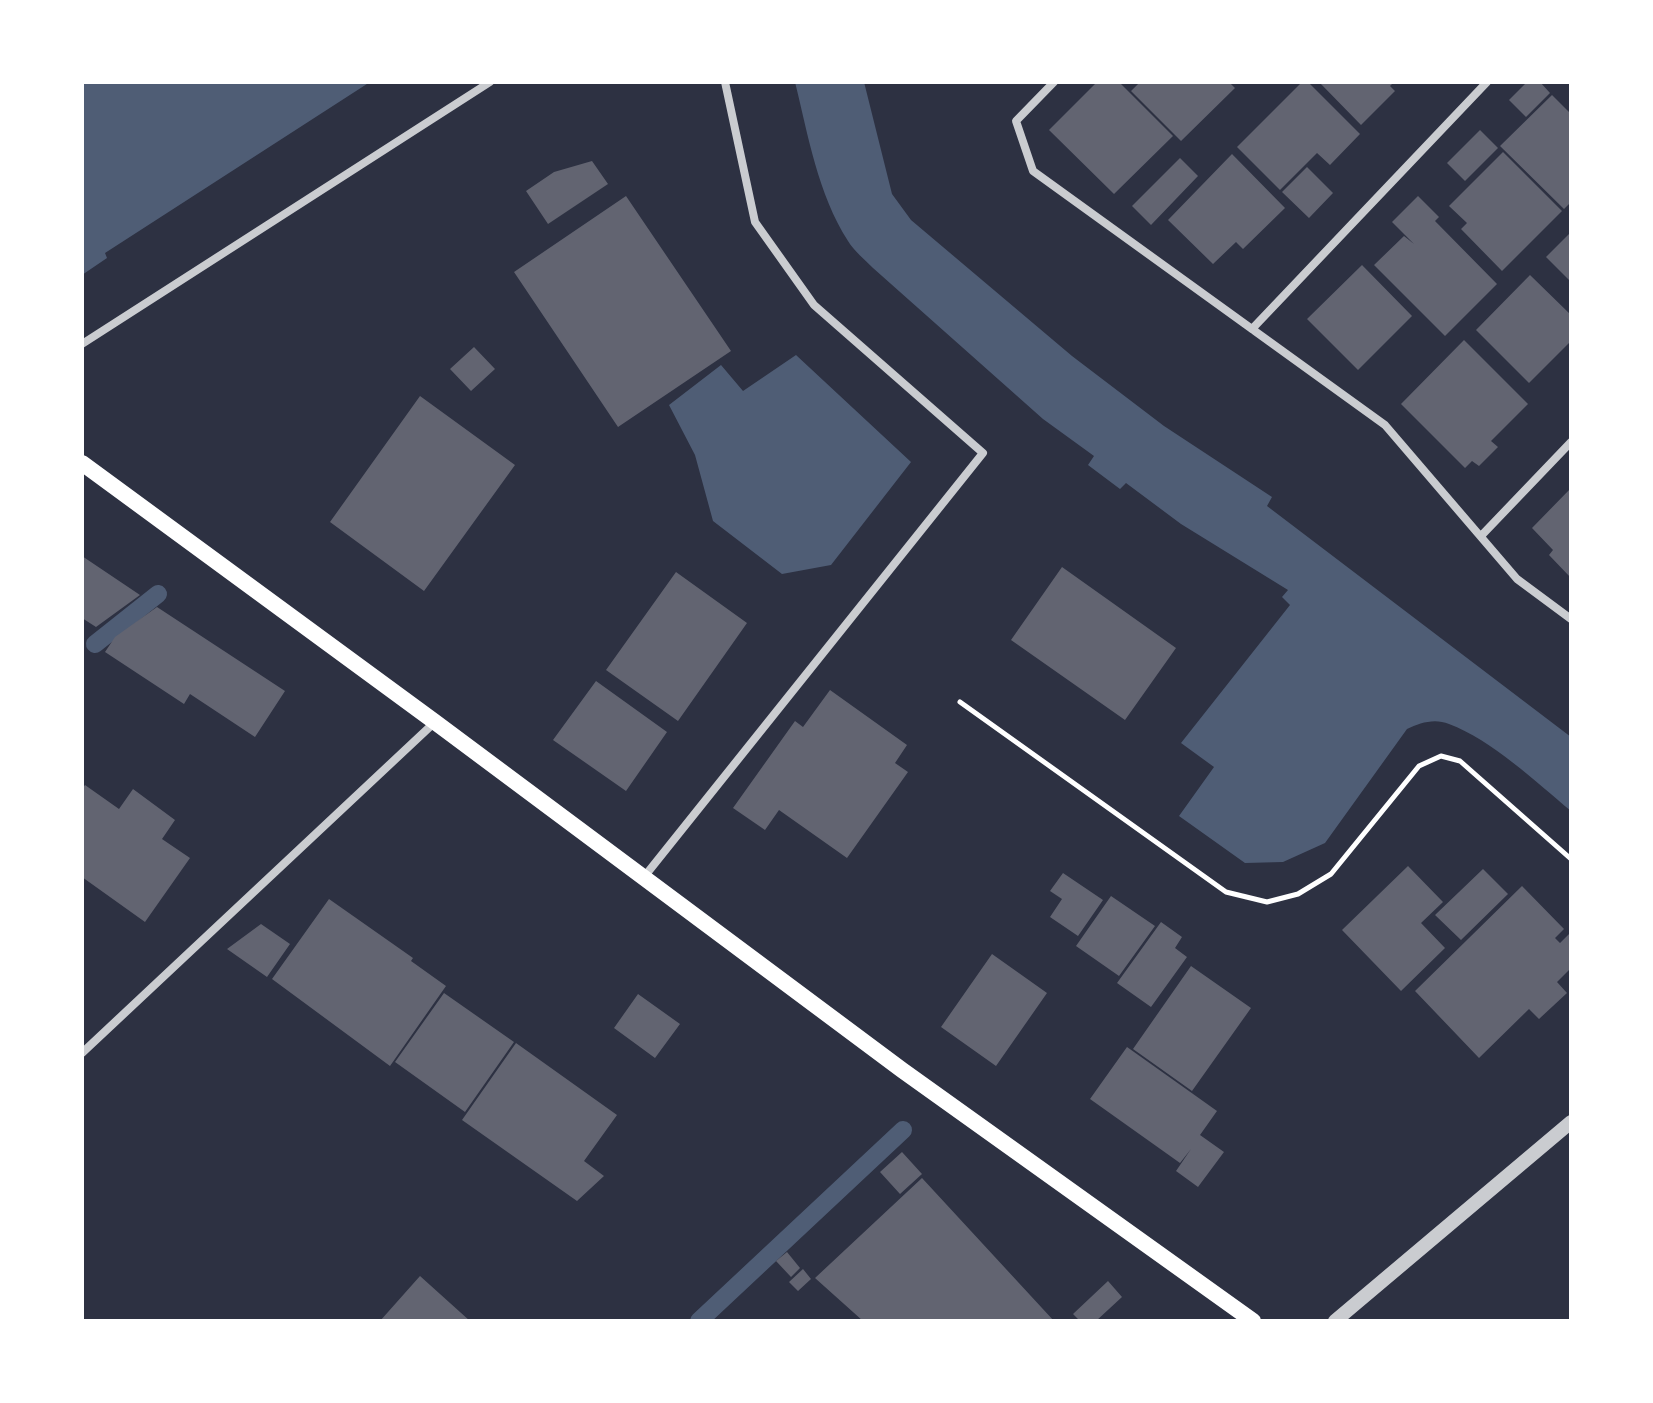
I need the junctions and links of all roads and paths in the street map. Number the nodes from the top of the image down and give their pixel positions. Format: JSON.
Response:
{"nodes":[{"id":1,"x":490,"y":82,"type":"edge"},
{"id":2,"x":725,"y":82,"type":"edge"},
{"id":3,"x":1054,"y":82,"type":"edge"},
{"id":4,"x":1487,"y":82,"type":"edge"},
{"id":5,"x":1252,"y":329,"type":"junction"},
{"id":6,"x":82,"y":344,"type":"edge"},
{"id":7,"x":1571,"y":442,"type":"edge"},
{"id":8,"x":82,"y":463,"type":"edge"},
{"id":9,"x":1481,"y":536,"type":"junction"},
{"id":10,"x":1571,"y":619,"type":"edge"},
{"id":11,"x":960,"y":702,"type":"dead end"},
{"id":12,"x":435,"y":722,"type":"junction"},
{"id":13,"x":1571,"y":859,"type":"edge"},
{"id":14,"x":643,"y":877,"type":"junction"},
{"id":15,"x":82,"y":1053,"type":"edge"},
{"id":16,"x":1571,"y":1122,"type":"edge"},
{"id":17,"x":1253,"y":1321,"type":"edge"},
{"id":18,"x":1335,"y":1321,"type":"edge"}],
"edges":[{"from":1,"to":6,"type":"street"},
{"from":2,"to":14,"type":"street"},
{"from":3,"to":5,"type":"street"},
{"from":4,"to":5,"type":"street"},
{"from":5,"to":9,"type":"street"},
{"from":7,"to":9,"type":"street"},
{"from":8,"to":12,"type":"main road"},
{"from":9,"to":10,"type":"street"},
{"from":11,"to":13,"type":"path"},
{"from":12,"to":14,"type":"main road"},
{"from":12,"to":15,"type":"street"},
{"from":14,"to":17,"type":"main road"},
{"from":16,"to":18,"type":"street"}]}
